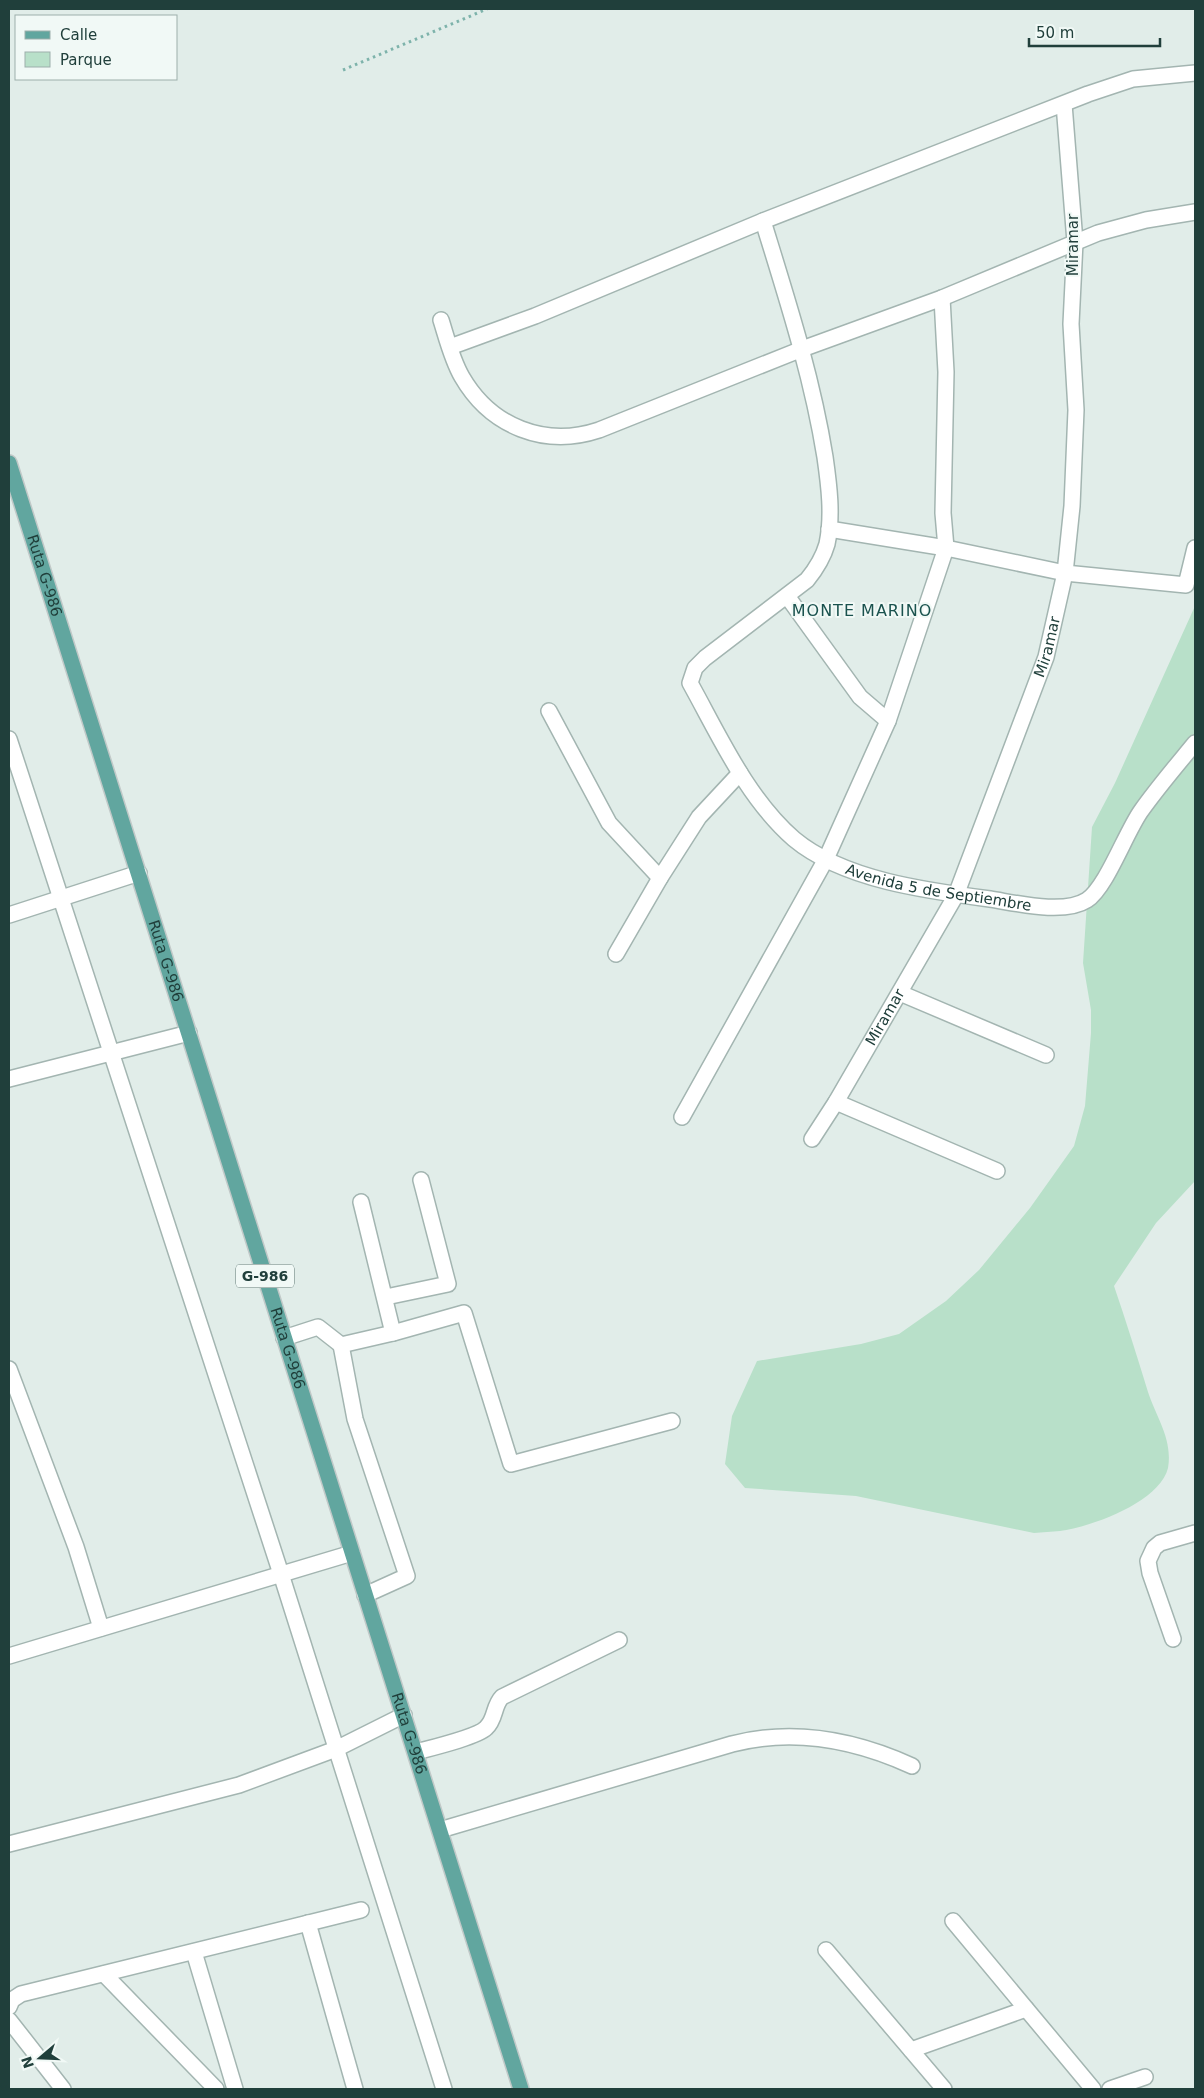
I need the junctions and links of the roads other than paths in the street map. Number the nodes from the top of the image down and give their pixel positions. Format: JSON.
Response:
{"nodes":[{"id":1,"x":1195,"y":73,"type":"edge"},
{"id":2,"x":1064,"y":104,"type":"junction"},
{"id":3,"x":1195,"y":212,"type":"edge"},
{"id":4,"x":763,"y":221,"type":"junction"},
{"id":5,"x":1075,"y":242,"type":"junction"},
{"id":6,"x":942,"y":298,"type":"junction"},
{"id":7,"x":441,"y":320,"type":"dead end"},
{"id":8,"x":450,"y":346,"type":"junction"},
{"id":9,"x":802,"y":349,"type":"junction"},
{"id":10,"x":9,"y":463,"type":"edge"},
{"id":11,"x":829,"y":529,"type":"junction"},
{"id":12,"x":946,"y":548,"type":"junction"},
{"id":13,"x":1195,"y":548,"type":"edge"},
{"id":14,"x":1065,"y":573,"type":"junction"},
{"id":15,"x":787,"y":596,"type":"junction"},
{"id":16,"x":549,"y":711,"type":"dead end"},
{"id":17,"x":888,"y":721,"type":"junction"},
{"id":18,"x":9,"y":739,"type":"edge"},
{"id":19,"x":1195,"y":743,"type":"edge"},
{"id":20,"x":740,"y":773,"type":"junction"},
{"id":21,"x":14,"y":775,"type":"edge"},
{"id":22,"x":826,"y":859,"type":"junction"},
{"id":23,"x":139,"y":873,"type":"junction"},
{"id":24,"x":660,"y":878,"type":"junction"},
{"id":25,"x":956,"y":895,"type":"junction"},
{"id":26,"x":61,"y":899,"type":"junction"},
{"id":27,"x":9,"y":915,"type":"edge"},
{"id":28,"x":616,"y":954,"type":"dead end"},
{"id":29,"x":900,"y":993,"type":"junction"},
{"id":30,"x":189,"y":1033,"type":"junction"},
{"id":31,"x":111,"y":1052,"type":"junction"},
{"id":32,"x":1046,"y":1055,"type":"dead end"},
{"id":33,"x":9,"y":1079,"type":"edge"},
{"id":34,"x":836,"y":1102,"type":"junction"},
{"id":35,"x":682,"y":1117,"type":"dead end"},
{"id":36,"x":812,"y":1139,"type":"dead end"},
{"id":37,"x":997,"y":1171,"type":"dead end"},
{"id":38,"x":421,"y":1180,"type":"dead end"},
{"id":39,"x":362,"y":1202,"type":"dead end"},
{"id":40,"x":386,"y":1297,"type":"junction"},
{"id":41,"x":393,"y":1333,"type":"junction"},
{"id":42,"x":284,"y":1338,"type":"junction"},
{"id":43,"x":340,"y":1345,"type":"junction"},
{"id":44,"x":9,"y":1369,"type":"edge"},
{"id":45,"x":672,"y":1421,"type":"dead end"},
{"id":46,"x":1195,"y":1534,"type":"edge"},
{"id":47,"x":352,"y":1553,"type":"junction"},
{"id":48,"x":282,"y":1574,"type":"junction"},
{"id":49,"x":365,"y":1595,"type":"junction"},
{"id":50,"x":101,"y":1628,"type":"junction"},
{"id":51,"x":1174,"y":1639,"type":"dead end"},
{"id":52,"x":619,"y":1640,"type":"dead end"},
{"id":53,"x":9,"y":1656,"type":"edge"},
{"id":54,"x":404,"y":1715,"type":"junction"},
{"id":55,"x":336,"y":1749,"type":"junction"},
{"id":56,"x":416,"y":1752,"type":"junction"},
{"id":57,"x":912,"y":1766,"type":"dead end"},
{"id":58,"x":440,"y":1830,"type":"junction"},
{"id":59,"x":9,"y":1844,"type":"edge"},
{"id":60,"x":361,"y":1910,"type":"dead end"},
{"id":61,"x":953,"y":1921,"type":"dead end"},
{"id":62,"x":308,"y":1924,"type":"junction"},
{"id":63,"x":826,"y":1950,"type":"dead end"},
{"id":64,"x":194,"y":1952,"type":"junction"},
{"id":65,"x":104,"y":1974,"type":"junction"},
{"id":66,"x":9,"y":2007,"type":"edge"},
{"id":67,"x":1026,"y":2009,"type":"junction"},
{"id":68,"x":9,"y":2020,"type":"edge"},
{"id":69,"x":911,"y":2050,"type":"junction"},
{"id":70,"x":1145,"y":2076,"type":"dead end"},
{"id":71,"x":64,"y":2089,"type":"edge"},
{"id":72,"x":216,"y":2089,"type":"edge"},
{"id":73,"x":236,"y":2089,"type":"edge"},
{"id":74,"x":356,"y":2089,"type":"edge"},
{"id":75,"x":444,"y":2089,"type":"edge"},
{"id":76,"x":521,"y":2089,"type":"edge"},
{"id":77,"x":944,"y":2089,"type":"edge"},
{"id":78,"x":1093,"y":2089,"type":"edge"},
{"id":79,"x":1110,"y":2089,"type":"edge"}],
"edges":[{"from":1,"to":2,"type":"street"},
{"from":2,"to":4,"type":"street"},
{"from":2,"to":5,"type":"street","name":"Miramar"},
{"from":3,"to":5,"type":"street"},
{"from":4,"to":8,"type":"street"},
{"from":4,"to":9,"type":"street"},
{"from":5,"to":6,"type":"street"},
{"from":5,"to":14,"type":"street","name":"Miramar"},
{"from":6,"to":9,"type":"street"},
{"from":6,"to":12,"type":"street"},
{"from":7,"to":8,"type":"street"},
{"from":8,"to":9,"type":"street"},
{"from":9,"to":11,"type":"street"},
{"from":10,"to":23,"type":"main road","name":"Ruta G-986","number":"G-986"},
{"from":11,"to":12,"type":"street"},
{"from":11,"to":15,"type":"street"},
{"from":12,"to":14,"type":"street"},
{"from":12,"to":17,"type":"street"},
{"from":13,"to":14,"type":"street"},
{"from":14,"to":25,"type":"street","name":"Miramar"},
{"from":15,"to":17,"type":"street"},
{"from":15,"to":20,"type":"street","name":"Avenida 5 de Septiembre"},
{"from":16,"to":24,"type":"street"},
{"from":17,"to":22,"type":"street"},
{"from":18,"to":21,"type":"street"},
{"from":19,"to":25,"type":"street","name":"Avenida 5 de Septiembre"},
{"from":20,"to":22,"type":"street","name":"Avenida 5 de Septiembre"},
{"from":20,"to":24,"type":"street"},
{"from":21,"to":26,"type":"street"},
{"from":22,"to":25,"type":"street","name":"Avenida 5 de Septiembre"},
{"from":22,"to":35,"type":"street"},
{"from":23,"to":26,"type":"street"},
{"from":23,"to":30,"type":"main road","name":"Ruta G-986","number":"G-986"},
{"from":24,"to":28,"type":"street"},
{"from":25,"to":29,"type":"street","name":"Miramar"},
{"from":26,"to":27,"type":"street"},
{"from":26,"to":31,"type":"street"},
{"from":29,"to":32,"type":"street"},
{"from":29,"to":34,"type":"street","name":"Miramar"},
{"from":30,"to":31,"type":"street"},
{"from":30,"to":42,"type":"main road","name":"Ruta G-986","number":"G-986"},
{"from":31,"to":33,"type":"street"},
{"from":31,"to":48,"type":"street"},
{"from":34,"to":36,"type":"street","name":"Miramar"},
{"from":34,"to":37,"type":"street"},
{"from":38,"to":40,"type":"street"},
{"from":39,"to":40,"type":"street"},
{"from":40,"to":41,"type":"street"},
{"from":41,"to":43,"type":"street"},
{"from":41,"to":45,"type":"street"},
{"from":42,"to":43,"type":"street"},
{"from":42,"to":47,"type":"main road","name":"Ruta G-986","number":"G-986"},
{"from":43,"to":49,"type":"street"},
{"from":44,"to":50,"type":"street"},
{"from":46,"to":51,"type":"street"},
{"from":47,"to":48,"type":"street"},
{"from":47,"to":49,"type":"main road","name":"Ruta G-986","number":"G-986"},
{"from":48,"to":50,"type":"street"},
{"from":48,"to":55,"type":"street"},
{"from":49,"to":54,"type":"main road","name":"Ruta G-986","number":"G-986"},
{"from":50,"to":53,"type":"street"},
{"from":52,"to":56,"type":"street"},
{"from":54,"to":55,"type":"street"},
{"from":54,"to":56,"type":"main road","name":"Ruta G-986","number":"G-986"},
{"from":55,"to":59,"type":"street"},
{"from":55,"to":75,"type":"street"},
{"from":56,"to":58,"type":"main road","name":"Ruta G-986","number":"G-986"},
{"from":57,"to":58,"type":"street"},
{"from":58,"to":76,"type":"main road","name":"Ruta G-986","number":"G-986"},
{"from":60,"to":62,"type":"street"},
{"from":61,"to":67,"type":"street"},
{"from":62,"to":64,"type":"street"},
{"from":62,"to":74,"type":"street"},
{"from":63,"to":69,"type":"street"},
{"from":64,"to":65,"type":"street"},
{"from":64,"to":73,"type":"street"},
{"from":65,"to":66,"type":"street"},
{"from":65,"to":72,"type":"street"},
{"from":67,"to":69,"type":"street"},
{"from":67,"to":78,"type":"street"},
{"from":68,"to":71,"type":"street"},
{"from":69,"to":77,"type":"street"},
{"from":70,"to":79,"type":"street"}]}
